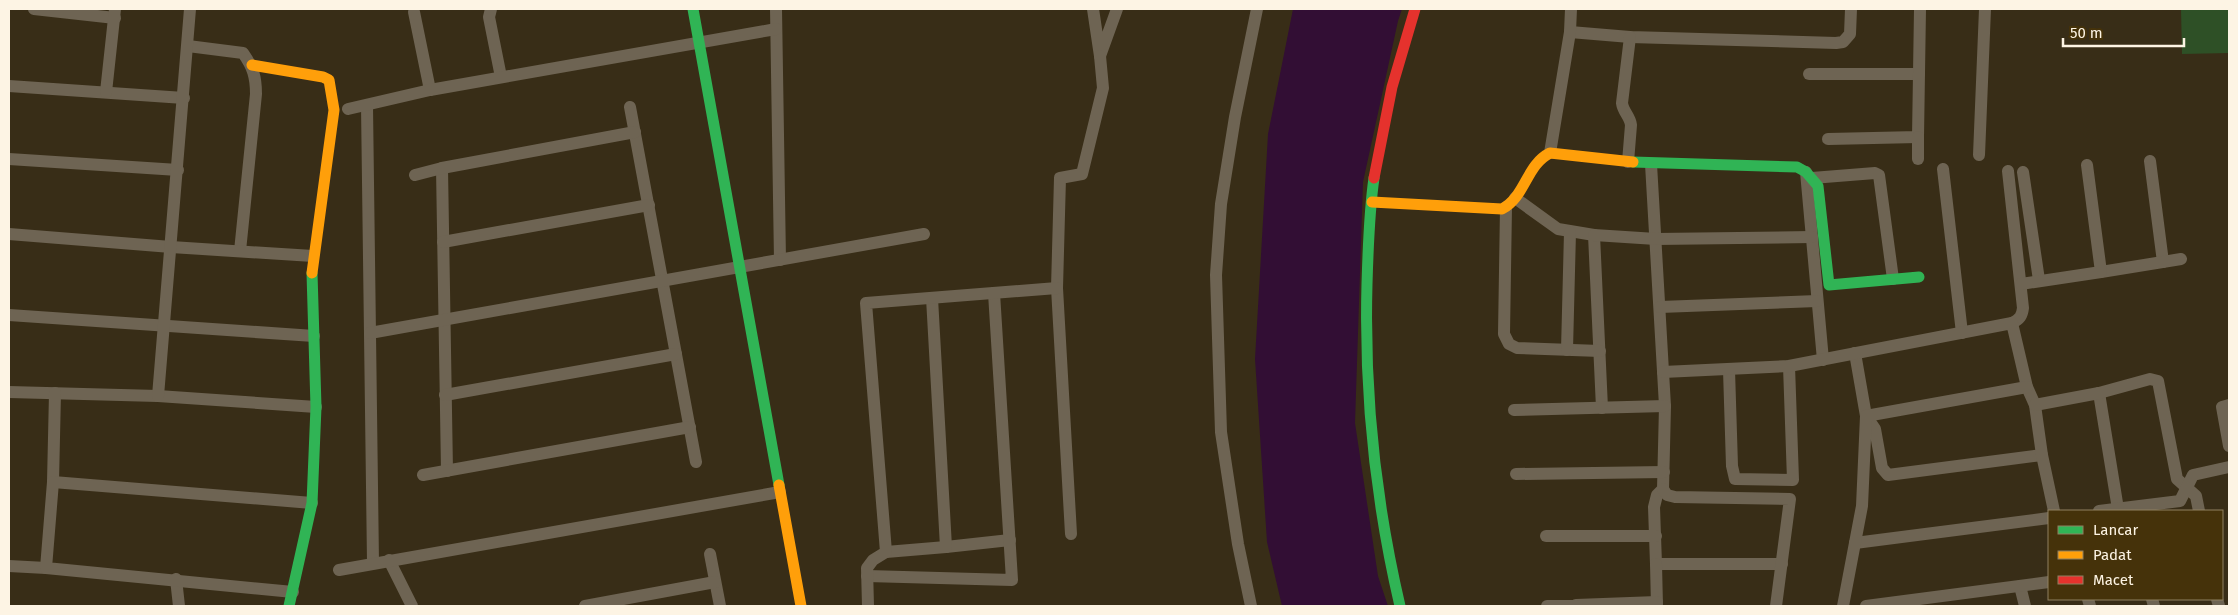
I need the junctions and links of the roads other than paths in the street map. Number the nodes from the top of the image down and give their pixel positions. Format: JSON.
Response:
{"nodes":[{"id":1,"x":34,"y":9,"type":"edge"},
{"id":2,"x":190,"y":9,"type":"edge"},
{"id":3,"x":491,"y":9,"type":"edge"},
{"id":4,"x":693,"y":9,"type":"edge"},
{"id":5,"x":776,"y":9,"type":"edge"},
{"id":6,"x":1093,"y":9,"type":"edge"},
{"id":7,"x":1117,"y":9,"type":"edge"},
{"id":8,"x":1257,"y":9,"type":"edge"},
{"id":9,"x":1415,"y":9,"type":"edge"},
{"id":10,"x":1572,"y":9,"type":"edge"},
{"id":11,"x":1851,"y":9,"type":"edge"},
{"id":12,"x":1920,"y":9,"type":"edge"},
{"id":13,"x":1985,"y":9,"type":"edge"},
{"id":14,"x":414,"y":12,"type":"dead end"},
{"id":15,"x":115,"y":13,"type":"edge"},
{"id":16,"x":776,"y":29,"type":"junction"},
{"id":17,"x":1570,"y":32,"type":"junction"},
{"id":18,"x":1630,"y":36,"type":"junction"},
{"id":19,"x":700,"y":43,"type":"junction"},
{"id":20,"x":188,"y":46,"type":"junction"},
{"id":21,"x":1100,"y":56,"type":"junction"},
{"id":22,"x":252,"y":65,"type":"junction"},
{"id":23,"x":1809,"y":74,"type":"dead end"},
{"id":24,"x":1919,"y":74,"type":"junction"},
{"id":25,"x":501,"y":77,"type":"junction"},
{"id":26,"x":9,"y":86,"type":"edge"},
{"id":27,"x":430,"y":90,"type":"junction"},
{"id":28,"x":106,"y":92,"type":"junction"},
{"id":29,"x":184,"y":98,"type":"junction"},
{"id":30,"x":367,"y":106,"type":"junction"},
{"id":31,"x":630,"y":107,"type":"dead end"},
{"id":32,"x":348,"y":109,"type":"dead end"},
{"id":33,"x":635,"y":132,"type":"junction"},
{"id":34,"x":1918,"y":137,"type":"junction"},
{"id":35,"x":1828,"y":139,"type":"dead end"},
{"id":36,"x":1550,"y":153,"type":"junction"},
{"id":37,"x":1979,"y":156,"type":"dead end"},
{"id":38,"x":1918,"y":158,"type":"dead end"},
{"id":39,"x":9,"y":159,"type":"edge"},
{"id":40,"x":2150,"y":161,"type":"dead end"},
{"id":41,"x":1628,"y":162,"type":"junction"},
{"id":42,"x":1651,"y":164,"type":"junction"},
{"id":43,"x":2086,"y":165,"type":"dead end"},
{"id":44,"x":442,"y":168,"type":"junction"},
{"id":45,"x":1943,"y":169,"type":"dead end"},
{"id":46,"x":178,"y":170,"type":"junction"},
{"id":47,"x":2008,"y":171,"type":"dead end"},
{"id":48,"x":2023,"y":172,"type":"dead end"},
{"id":49,"x":415,"y":175,"type":"dead end"},
{"id":50,"x":1809,"y":175,"type":"junction"},
{"id":51,"x":1372,"y":202,"type":"junction"},
{"id":52,"x":1511,"y":203,"type":"junction"},
{"id":53,"x":649,"y":205,"type":"junction"},
{"id":54,"x":1570,"y":232,"type":"junction"},
{"id":55,"x":9,"y":234,"type":"edge"},
{"id":56,"x":924,"y":234,"type":"dead end"},
{"id":57,"x":1594,"y":235,"type":"junction"},
{"id":58,"x":1812,"y":237,"type":"junction"},
{"id":59,"x":1656,"y":240,"type":"junction"},
{"id":60,"x":443,"y":242,"type":"junction"},
{"id":61,"x":171,"y":247,"type":"junction"},
{"id":62,"x":240,"y":252,"type":"junction"},
{"id":63,"x":313,"y":256,"type":"junction"},
{"id":64,"x":2181,"y":259,"type":"dead end"},
{"id":65,"x":780,"y":260,"type":"junction"},
{"id":66,"x":2163,"y":262,"type":"junction"},
{"id":67,"x":740,"y":267,"type":"junction"},
{"id":68,"x":2101,"y":272,"type":"junction"},
{"id":69,"x":1919,"y":277,"type":"dead end"},
{"id":70,"x":1893,"y":279,"type":"junction"},
{"id":71,"x":2039,"y":280,"type":"junction"},
{"id":72,"x":663,"y":281,"type":"junction"},
{"id":73,"x":1829,"y":284,"type":"junction"},
{"id":74,"x":2021,"y":284,"type":"junction"},
{"id":75,"x":1816,"y":286,"type":"junction"},
{"id":76,"x":1057,"y":288,"type":"junction"},
{"id":77,"x":994,"y":293,"type":"junction"},
{"id":78,"x":932,"y":298,"type":"junction"},
{"id":79,"x":1818,"y":300,"type":"junction"},
{"id":80,"x":1660,"y":307,"type":"junction"},
{"id":81,"x":9,"y":315,"type":"edge"},
{"id":82,"x":444,"y":320,"type":"junction"},
{"id":83,"x":2012,"y":323,"type":"junction"},
{"id":84,"x":164,"y":325,"type":"junction"},
{"id":85,"x":1962,"y":332,"type":"junction"},
{"id":86,"x":370,"y":333,"type":"junction"},
{"id":87,"x":314,"y":336,"type":"junction"},
{"id":88,"x":1567,"y":350,"type":"junction"},
{"id":89,"x":1600,"y":351,"type":"junction"},
{"id":90,"x":1855,"y":353,"type":"junction"},
{"id":91,"x":676,"y":354,"type":"junction"},
{"id":92,"x":1823,"y":360,"type":"junction"},
{"id":93,"x":1789,"y":366,"type":"junction"},
{"id":94,"x":1729,"y":370,"type":"junction"},
{"id":95,"x":1663,"y":372,"type":"junction"},
{"id":96,"x":2027,"y":387,"type":"junction"},
{"id":97,"x":9,"y":392,"type":"edge"},
{"id":98,"x":2099,"y":393,"type":"junction"},
{"id":99,"x":55,"y":394,"type":"junction"},
{"id":100,"x":446,"y":395,"type":"junction"},
{"id":101,"x":158,"y":396,"type":"junction"},
{"id":102,"x":2035,"y":405,"type":"junction"},
{"id":103,"x":2229,"y":405,"type":"edge"},
{"id":104,"x":1665,"y":406,"type":"junction"},
{"id":105,"x":316,"y":407,"type":"junction"},
{"id":106,"x":1602,"y":408,"type":"junction"},
{"id":107,"x":1514,"y":410,"type":"dead end"},
{"id":108,"x":1866,"y":416,"type":"junction"},
{"id":109,"x":690,"y":427,"type":"junction"},
{"id":110,"x":2229,"y":446,"type":"edge"},
{"id":111,"x":2042,"y":455,"type":"junction"},
{"id":112,"x":696,"y":462,"type":"dead end"},
{"id":113,"x":2229,"y":468,"type":"edge"},
{"id":114,"x":446,"y":471,"type":"junction"},
{"id":115,"x":1664,"y":472,"type":"junction"},
{"id":116,"x":1516,"y":474,"type":"dead end"},
{"id":117,"x":423,"y":475,"type":"dead end"},
{"id":118,"x":1793,"y":480,"type":"junction"},
{"id":119,"x":52,"y":482,"type":"junction"},
{"id":120,"x":2187,"y":487,"type":"junction"},
{"id":121,"x":1663,"y":489,"type":"junction"},
{"id":122,"x":780,"y":492,"type":"junction"},
{"id":123,"x":1790,"y":498,"type":"junction"},
{"id":124,"x":312,"y":504,"type":"junction"},
{"id":125,"x":2118,"y":509,"type":"junction"},
{"id":126,"x":2054,"y":510,"type":"edge"},
{"id":127,"x":2108,"y":510,"type":"edge"},
{"id":128,"x":2199,"y":510,"type":"edge"},
{"id":129,"x":2048,"y":518,"type":"edge"},
{"id":130,"x":1071,"y":534,"type":"dead end"},
{"id":131,"x":1546,"y":536,"type":"dead end"},
{"id":132,"x":1656,"y":536,"type":"junction"},
{"id":133,"x":1010,"y":540,"type":"junction"},
{"id":134,"x":1855,"y":543,"type":"junction"},
{"id":135,"x":946,"y":547,"type":"junction"},
{"id":136,"x":886,"y":552,"type":"junction"},
{"id":137,"x":710,"y":554,"type":"dead end"},
{"id":138,"x":389,"y":560,"type":"junction"},
{"id":139,"x":373,"y":563,"type":"junction"},
{"id":140,"x":1656,"y":564,"type":"junction"},
{"id":141,"x":1782,"y":564,"type":"junction"},
{"id":142,"x":9,"y":566,"type":"edge"},
{"id":143,"x":46,"y":568,"type":"junction"},
{"id":144,"x":339,"y":570,"type":"dead end"},
{"id":145,"x":867,"y":576,"type":"junction"},
{"id":146,"x":176,"y":580,"type":"junction"},
{"id":147,"x":715,"y":582,"type":"junction"},
{"id":148,"x":2048,"y":582,"type":"edge"},
{"id":149,"x":2020,"y":586,"type":"junction"},
{"id":150,"x":293,"y":592,"type":"junction"},
{"id":151,"x":1958,"y":600,"type":"edge"},
{"id":152,"x":1657,"y":604,"type":"edge"},
{"id":153,"x":1897,"y":604,"type":"edge"},
{"id":154,"x":179,"y":606,"type":"edge"},
{"id":155,"x":290,"y":606,"type":"edge"},
{"id":156,"x":412,"y":606,"type":"edge"},
{"id":157,"x":585,"y":606,"type":"edge"},
{"id":158,"x":720,"y":606,"type":"edge"},
{"id":159,"x":801,"y":606,"type":"edge"},
{"id":160,"x":868,"y":606,"type":"edge"},
{"id":161,"x":1251,"y":606,"type":"edge"},
{"id":162,"x":1400,"y":606,"type":"edge"},
{"id":163,"x":1547,"y":606,"type":"edge"},
{"id":164,"x":1576,"y":606,"type":"edge"},
{"id":165,"x":1776,"y":606,"type":"edge"},
{"id":166,"x":1843,"y":606,"type":"edge"},
{"id":167,"x":1866,"y":606,"type":"edge"},
{"id":168,"x":2025,"y":606,"type":"edge"}],
"edges":[{"from":1,"to":15,"type":"street"},
{"from":2,"to":20,"type":"street"},
{"from":3,"to":25,"type":"street"},
{"from":4,"to":19,"type":"street"},
{"from":5,"to":16,"type":"street"},
{"from":6,"to":21,"type":"street"},
{"from":7,"to":21,"type":"street"},
{"from":8,"to":161,"type":"street"},
{"from":9,"to":51,"type":"street"},
{"from":10,"to":17,"type":"street"},
{"from":11,"to":18,"type":"street"},
{"from":12,"to":24,"type":"street"},
{"from":13,"to":37,"type":"street"},
{"from":14,"to":27,"type":"street"},
{"from":15,"to":28,"type":"street"},
{"from":16,"to":19,"type":"street"},
{"from":16,"to":65,"type":"street"},
{"from":17,"to":18,"type":"street"},
{"from":17,"to":36,"type":"street"},
{"from":18,"to":41,"type":"street"},
{"from":19,"to":25,"type":"street"},
{"from":19,"to":67,"type":"street"},
{"from":20,"to":22,"type":"street"},
{"from":20,"to":29,"type":"street"},
{"from":21,"to":76,"type":"street"},
{"from":22,"to":62,"type":"street"},
{"from":22,"to":63,"type":"street"},
{"from":23,"to":24,"type":"street"},
{"from":24,"to":34,"type":"street"},
{"from":25,"to":27,"type":"street"},
{"from":26,"to":28,"type":"street"},
{"from":27,"to":30,"type":"street"},
{"from":28,"to":29,"type":"street"},
{"from":29,"to":46,"type":"street"},
{"from":30,"to":32,"type":"street"},
{"from":30,"to":86,"type":"street"},
{"from":31,"to":33,"type":"street"},
{"from":33,"to":44,"type":"street"},
{"from":33,"to":53,"type":"street"},
{"from":34,"to":35,"type":"street"},
{"from":34,"to":38,"type":"street"},
{"from":36,"to":41,"type":"street"},
{"from":36,"to":52,"type":"street"},
{"from":39,"to":46,"type":"street"},
{"from":40,"to":66,"type":"street"},
{"from":41,"to":42,"type":"street"},
{"from":42,"to":50,"type":"street"},
{"from":42,"to":59,"type":"street"},
{"from":43,"to":68,"type":"street"},
{"from":44,"to":49,"type":"street"},
{"from":44,"to":60,"type":"street"},
{"from":45,"to":85,"type":"street"},
{"from":46,"to":61,"type":"street"},
{"from":47,"to":74,"type":"street"},
{"from":48,"to":71,"type":"street"},
{"from":50,"to":58,"type":"street"},
{"from":50,"to":70,"type":"street"},
{"from":50,"to":73,"type":"street"},
{"from":51,"to":52,"type":"street"},
{"from":51,"to":162,"type":"street"},
{"from":52,"to":54,"type":"street"},
{"from":52,"to":88,"type":"street"},
{"from":53,"to":60,"type":"street"},
{"from":53,"to":72,"type":"street"},
{"from":54,"to":57,"type":"street"},
{"from":54,"to":88,"type":"street"},
{"from":55,"to":61,"type":"street"},
{"from":56,"to":65,"type":"street"},
{"from":57,"to":59,"type":"street"},
{"from":57,"to":89,"type":"street"},
{"from":58,"to":59,"type":"street"},
{"from":58,"to":75,"type":"street"},
{"from":59,"to":80,"type":"street"},
{"from":60,"to":82,"type":"street"},
{"from":61,"to":62,"type":"street"},
{"from":61,"to":84,"type":"street"},
{"from":62,"to":63,"type":"street"},
{"from":63,"to":87,"type":"street"},
{"from":64,"to":66,"type":"street"},
{"from":65,"to":67,"type":"street"},
{"from":66,"to":68,"type":"street"},
{"from":67,"to":72,"type":"street"},
{"from":67,"to":122,"type":"street"},
{"from":68,"to":71,"type":"street"},
{"from":69,"to":70,"type":"street"},
{"from":70,"to":73,"type":"street"},
{"from":71,"to":74,"type":"street"},
{"from":72,"to":82,"type":"street"},
{"from":72,"to":91,"type":"street"},
{"from":73,"to":75,"type":"street"},
{"from":74,"to":83,"type":"street"},
{"from":75,"to":79,"type":"street"},
{"from":76,"to":77,"type":"street"},
{"from":76,"to":130,"type":"street"},
{"from":77,"to":78,"type":"street"},
{"from":77,"to":133,"type":"street"},
{"from":78,"to":135,"type":"street"},
{"from":78,"to":136,"type":"street"},
{"from":79,"to":80,"type":"street"},
{"from":79,"to":92,"type":"street"},
{"from":80,"to":95,"type":"street"},
{"from":81,"to":84,"type":"street"},
{"from":82,"to":86,"type":"street"},
{"from":82,"to":100,"type":"street"},
{"from":83,"to":85,"type":"street"},
{"from":83,"to":96,"type":"street"},
{"from":84,"to":87,"type":"street"},
{"from":84,"to":101,"type":"street"},
{"from":85,"to":90,"type":"street"},
{"from":86,"to":139,"type":"street"},
{"from":87,"to":105,"type":"street"},
{"from":88,"to":89,"type":"street"},
{"from":89,"to":106,"type":"street"},
{"from":90,"to":92,"type":"street"},
{"from":90,"to":108,"type":"street"},
{"from":91,"to":100,"type":"street"},
{"from":91,"to":109,"type":"street"},
{"from":92,"to":93,"type":"street"},
{"from":93,"to":94,"type":"street"},
{"from":93,"to":118,"type":"street"},
{"from":94,"to":95,"type":"street"},
{"from":94,"to":118,"type":"street"},
{"from":95,"to":104,"type":"street"},
{"from":96,"to":102,"type":"street"},
{"from":96,"to":108,"type":"street"},
{"from":97,"to":99,"type":"street"},
{"from":98,"to":102,"type":"street"},
{"from":98,"to":120,"type":"street"},
{"from":98,"to":125,"type":"street"},
{"from":99,"to":101,"type":"street"},
{"from":99,"to":119,"type":"street"},
{"from":100,"to":114,"type":"street"},
{"from":101,"to":105,"type":"street"},
{"from":102,"to":111,"type":"street"},
{"from":103,"to":110,"type":"street"},
{"from":104,"to":106,"type":"street"},
{"from":104,"to":115,"type":"street"},
{"from":105,"to":124,"type":"street"},
{"from":106,"to":107,"type":"street"},
{"from":108,"to":111,"type":"street"},
{"from":108,"to":134,"type":"street"},
{"from":109,"to":112,"type":"street"},
{"from":109,"to":114,"type":"street"},
{"from":111,"to":126,"type":"street"},
{"from":113,"to":120,"type":"street"},
{"from":114,"to":117,"type":"street"},
{"from":115,"to":116,"type":"street"},
{"from":115,"to":121,"type":"street"},
{"from":118,"to":123,"type":"street"},
{"from":119,"to":124,"type":"street"},
{"from":119,"to":143,"type":"street"},
{"from":120,"to":125,"type":"street"},
{"from":120,"to":128,"type":"street"},
{"from":121,"to":123,"type":"street"},
{"from":121,"to":132,"type":"street"},
{"from":122,"to":138,"type":"street"},
{"from":122,"to":159,"type":"street"},
{"from":123,"to":141,"type":"street"},
{"from":124,"to":150,"type":"street"},
{"from":125,"to":127,"type":"street"},
{"from":129,"to":134,"type":"street"},
{"from":131,"to":132,"type":"street"},
{"from":132,"to":140,"type":"street"},
{"from":133,"to":135,"type":"street"},
{"from":133,"to":145,"type":"street"},
{"from":134,"to":166,"type":"street"},
{"from":135,"to":136,"type":"street"},
{"from":136,"to":145,"type":"street"},
{"from":137,"to":147,"type":"street"},
{"from":138,"to":139,"type":"street"},
{"from":138,"to":156,"type":"street"},
{"from":139,"to":144,"type":"street"},
{"from":140,"to":141,"type":"street"},
{"from":140,"to":152,"type":"street"},
{"from":141,"to":165,"type":"street"},
{"from":142,"to":143,"type":"street"},
{"from":143,"to":146,"type":"street"},
{"from":145,"to":160,"type":"street"},
{"from":146,"to":150,"type":"street"},
{"from":146,"to":154,"type":"street"},
{"from":147,"to":157,"type":"street"},
{"from":147,"to":158,"type":"street"},
{"from":148,"to":149,"type":"street"},
{"from":149,"to":151,"type":"street"},
{"from":149,"to":168,"type":"street"},
{"from":150,"to":155,"type":"street"},
{"from":151,"to":153,"type":"street"},
{"from":152,"to":164,"type":"street"},
{"from":153,"to":167,"type":"street"},
{"from":163,"to":164,"type":"street"}]}
